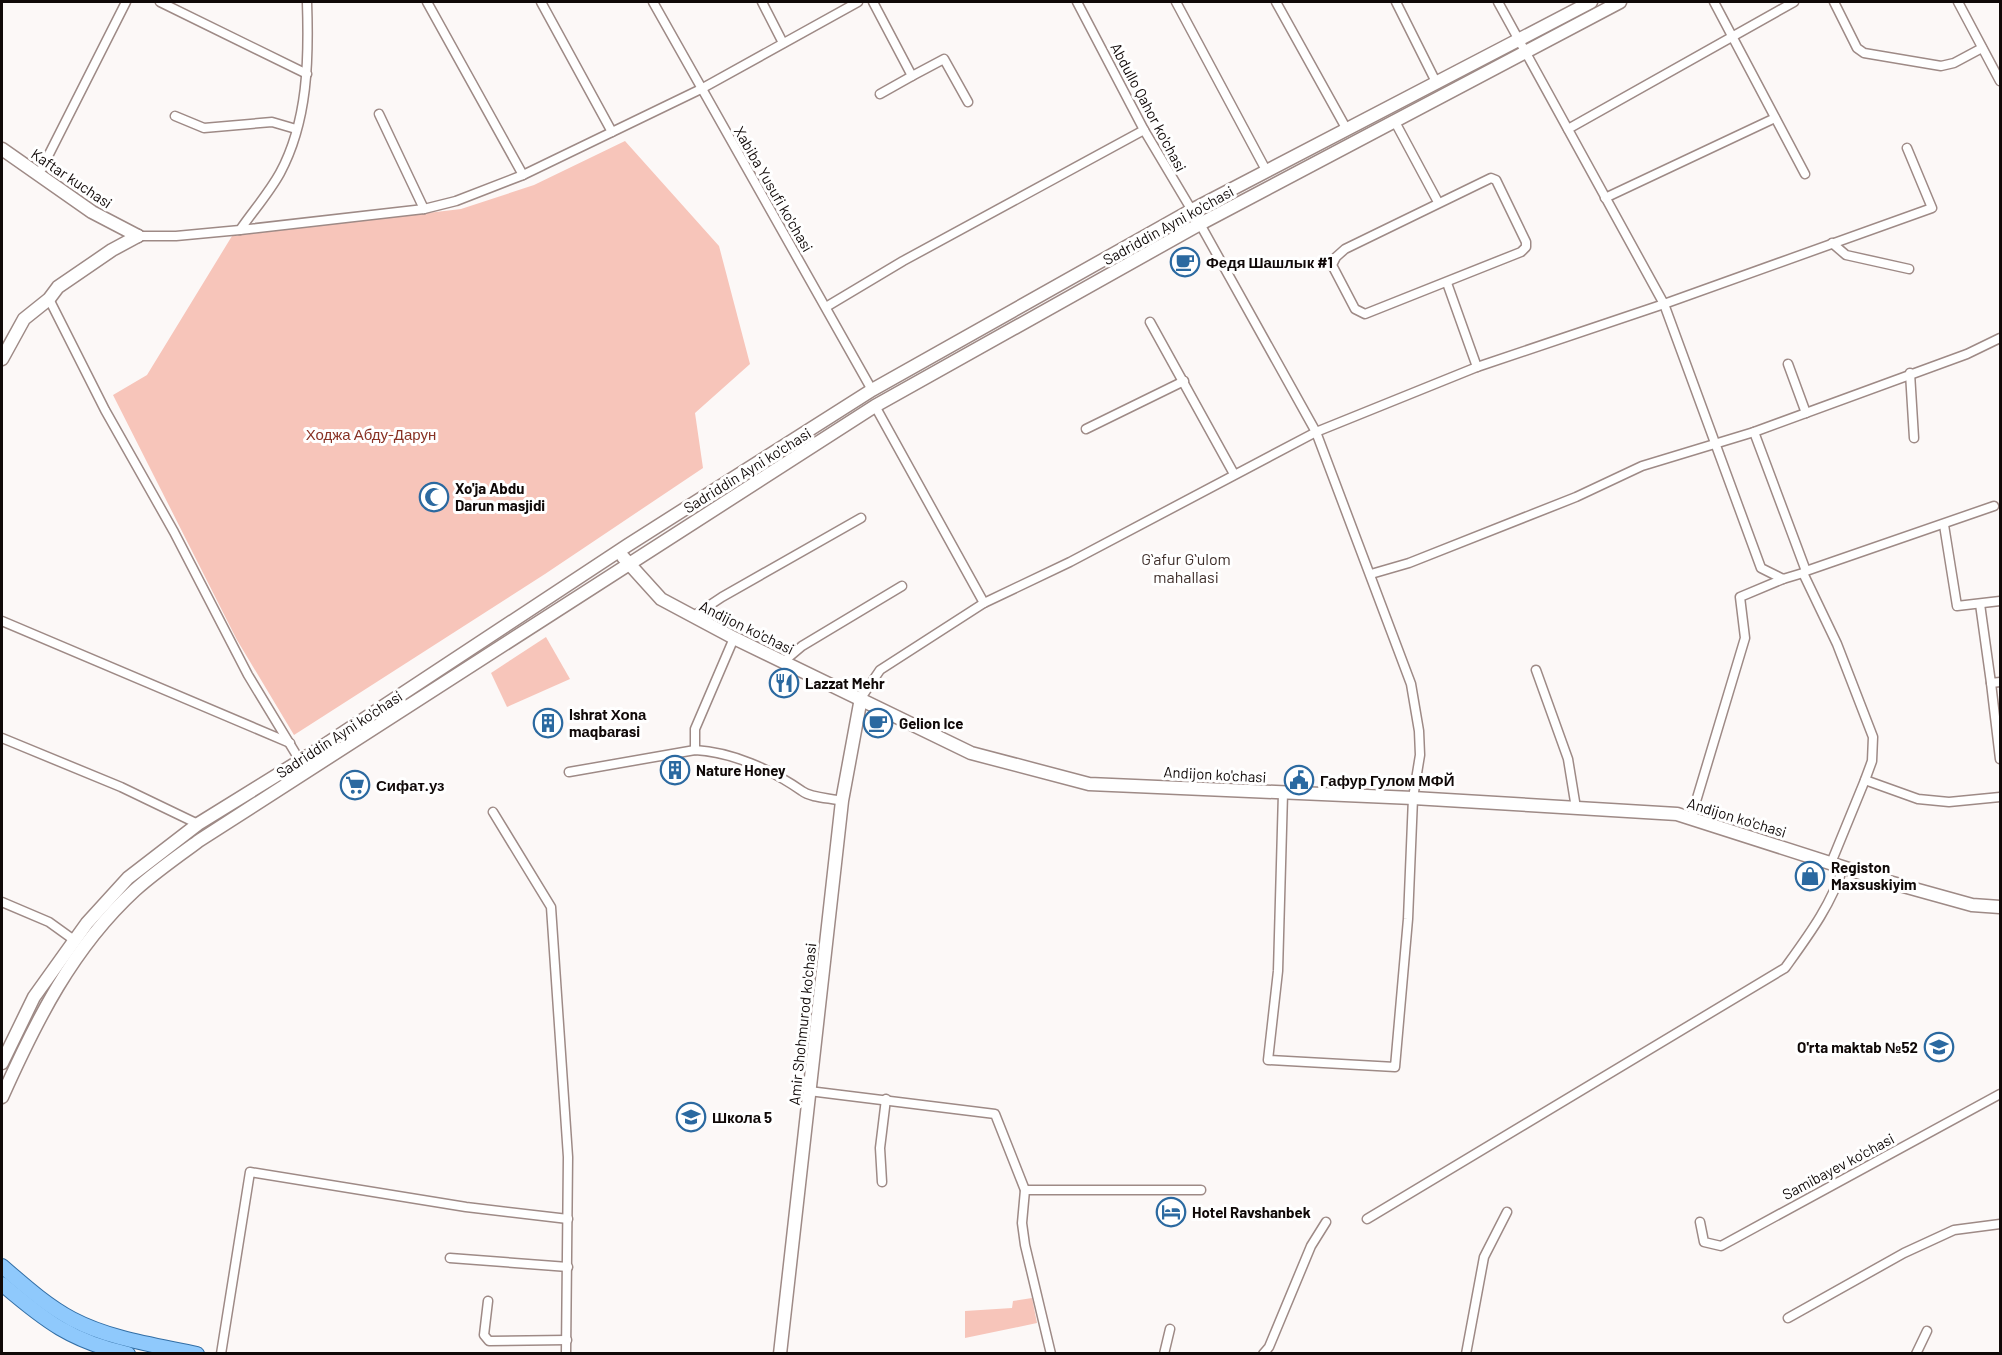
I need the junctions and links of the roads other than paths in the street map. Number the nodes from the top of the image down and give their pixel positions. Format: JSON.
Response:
{"nodes":[{"id":1,"x":126,"y":2,"type":"edge"},
{"id":2,"x":160,"y":2,"type":"edge"},
{"id":3,"x":307,"y":2,"type":"edge"},
{"id":4,"x":427,"y":2,"type":"edge"},
{"id":5,"x":542,"y":2,"type":"edge"},
{"id":6,"x":653,"y":2,"type":"edge"},
{"id":7,"x":762,"y":2,"type":"edge"},
{"id":8,"x":858,"y":2,"type":"edge"},
{"id":9,"x":873,"y":2,"type":"edge"},
{"id":10,"x":1077,"y":2,"type":"edge"},
{"id":11,"x":1176,"y":2,"type":"edge"},
{"id":12,"x":1276,"y":2,"type":"edge"},
{"id":13,"x":1396,"y":2,"type":"edge"},
{"id":14,"x":1498,"y":2,"type":"edge"},
{"id":15,"x":1591,"y":2,"type":"edge"},
{"id":16,"x":1620,"y":2,"type":"edge"},
{"id":17,"x":1714,"y":2,"type":"edge"},
{"id":18,"x":1794,"y":2,"type":"edge"},
{"id":19,"x":1834,"y":2,"type":"edge"},
{"id":20,"x":1958,"y":2,"type":"edge"},
{"id":21,"x":1733,"y":38,"type":"junction"},
{"id":22,"x":1520,"y":40,"type":"junction"},
{"id":23,"x":783,"y":43,"type":"junction"},
{"id":24,"x":1982,"y":48,"type":"junction"},
{"id":25,"x":1526,"y":52,"type":"junction"},
{"id":26,"x":307,"y":74,"type":"junction"},
{"id":27,"x":912,"y":76,"type":"junction"},
{"id":28,"x":2001,"y":81,"type":"edge"},
{"id":29,"x":1437,"y":84,"type":"junction"},
{"id":30,"x":701,"y":89,"type":"junction"},
{"id":31,"x":880,"y":94,"type":"dead end"},
{"id":32,"x":968,"y":102,"type":"dead end"},
{"id":33,"x":379,"y":114,"type":"dead end"},
{"id":34,"x":175,"y":116,"type":"dead end"},
{"id":35,"x":1775,"y":118,"type":"junction"},
{"id":36,"x":1394,"y":120,"type":"junction"},
{"id":37,"x":1346,"y":128,"type":"junction"},
{"id":38,"x":296,"y":129,"type":"junction"},
{"id":39,"x":1568,"y":129,"type":"junction"},
{"id":40,"x":1144,"y":130,"type":"junction"},
{"id":41,"x":612,"y":132,"type":"junction"},
{"id":42,"x":1906,"y":148,"type":"dead end"},
{"id":43,"x":2,"y":149,"type":"edge"},
{"id":44,"x":1267,"y":172,"type":"junction"},
{"id":45,"x":39,"y":174,"type":"junction"},
{"id":46,"x":1805,"y":174,"type":"dead end"},
{"id":47,"x":523,"y":175,"type":"junction"},
{"id":48,"x":1605,"y":198,"type":"junction"},
{"id":49,"x":1438,"y":202,"type":"junction"},
{"id":50,"x":424,"y":209,"type":"junction"},
{"id":51,"x":1190,"y":211,"type":"junction"},
{"id":52,"x":1200,"y":224,"type":"junction"},
{"id":53,"x":240,"y":230,"type":"junction"},
{"id":54,"x":138,"y":236,"type":"junction"},
{"id":55,"x":1832,"y":243,"type":"junction"},
{"id":56,"x":1909,"y":269,"type":"dead end"},
{"id":57,"x":1447,"y":284,"type":"junction"},
{"id":58,"x":49,"y":299,"type":"junction"},
{"id":59,"x":1664,"y":304,"type":"junction"},
{"id":60,"x":826,"y":307,"type":"junction"},
{"id":61,"x":1150,"y":322,"type":"dead end"},
{"id":62,"x":2001,"y":338,"type":"edge"},
{"id":63,"x":2,"y":359,"type":"edge"},
{"id":64,"x":1788,"y":364,"type":"dead end"},
{"id":65,"x":1477,"y":367,"type":"junction"},
{"id":66,"x":1910,"y":373,"type":"junction"},
{"id":67,"x":1184,"y":381,"type":"junction"},
{"id":68,"x":872,"y":390,"type":"junction"},
{"id":69,"x":875,"y":406,"type":"junction"},
{"id":70,"x":1806,"y":413,"type":"junction"},
{"id":71,"x":1086,"y":429,"type":"dead end"},
{"id":72,"x":1316,"y":432,"type":"junction"},
{"id":73,"x":1754,"y":432,"type":"junction"},
{"id":74,"x":1914,"y":438,"type":"dead end"},
{"id":75,"x":1713,"y":443,"type":"junction"},
{"id":76,"x":1234,"y":474,"type":"junction"},
{"id":77,"x":1994,"y":506,"type":"dead end"},
{"id":78,"x":861,"y":518,"type":"dead end"},
{"id":79,"x":1944,"y":525,"type":"junction"},
{"id":80,"x":619,"y":552,"type":"junction"},
{"id":81,"x":628,"y":563,"type":"junction"},
{"id":82,"x":1804,"y":572,"type":"junction"},
{"id":83,"x":1371,"y":574,"type":"junction"},
{"id":84,"x":1783,"y":579,"type":"junction"},
{"id":85,"x":902,"y":586,"type":"dead end"},
{"id":86,"x":2001,"y":601,"type":"edge"},
{"id":87,"x":984,"y":603,"type":"junction"},
{"id":88,"x":1980,"y":604,"type":"junction"},
{"id":89,"x":692,"y":617,"type":"junction"},
{"id":90,"x":2,"y":621,"type":"edge"},
{"id":91,"x":734,"y":638,"type":"junction"},
{"id":92,"x":783,"y":662,"type":"junction"},
{"id":93,"x":1536,"y":670,"type":"dead end"},
{"id":94,"x":1996,"y":682,"type":"edge"},
{"id":95,"x":861,"y":698,"type":"junction"},
{"id":96,"x":2,"y":738,"type":"edge"},
{"id":97,"x":291,"y":743,"type":"junction"},
{"id":98,"x":695,"y":750,"type":"junction"},
{"id":99,"x":2001,"y":759,"type":"edge"},
{"id":100,"x":300,"y":761,"type":"junction"},
{"id":101,"x":569,"y":772,"type":"dead end"},
{"id":102,"x":307,"y":773,"type":"junction"},
{"id":103,"x":1866,"y":780,"type":"junction"},
{"id":104,"x":1283,"y":792,"type":"junction"},
{"id":105,"x":2001,"y":797,"type":"edge"},
{"id":106,"x":1413,"y":798,"type":"junction"},
{"id":107,"x":842,"y":801,"type":"junction"},
{"id":108,"x":1576,"y":808,"type":"junction"},
{"id":109,"x":493,"y":812,"type":"dead end"},
{"id":110,"x":1691,"y":818,"type":"junction"},
{"id":111,"x":198,"y":824,"type":"junction"},
{"id":112,"x":1837,"y":865,"type":"junction"},
{"id":113,"x":2,"y":902,"type":"edge"},
{"id":114,"x":2001,"y":907,"type":"edge"},
{"id":115,"x":74,"y":940,"type":"junction"},
{"id":116,"x":2,"y":1063,"type":"edge"},
{"id":117,"x":810,"y":1091,"type":"junction"},
{"id":118,"x":2001,"y":1094,"type":"edge"},
{"id":119,"x":2,"y":1097,"type":"edge"},
{"id":120,"x":886,"y":1099,"type":"junction"},
{"id":121,"x":882,"y":1182,"type":"dead end"},
{"id":122,"x":1025,"y":1190,"type":"junction"},
{"id":123,"x":1201,"y":1190,"type":"dead end"},
{"id":124,"x":1507,"y":1212,"type":"dead end"},
{"id":125,"x":568,"y":1219,"type":"junction"},
{"id":126,"x":1367,"y":1219,"type":"dead end"},
{"id":127,"x":1326,"y":1222,"type":"dead end"},
{"id":128,"x":1700,"y":1222,"type":"dead end"},
{"id":129,"x":2001,"y":1224,"type":"edge"},
{"id":130,"x":450,"y":1258,"type":"dead end"},
{"id":131,"x":2,"y":1266,"type":"edge"},
{"id":132,"x":568,"y":1268,"type":"junction"},
{"id":133,"x":2,"y":1284,"type":"edge"},
{"id":134,"x":488,"y":1301,"type":"dead end"},
{"id":135,"x":1788,"y":1318,"type":"dead end"},
{"id":136,"x":1170,"y":1329,"type":"dead end"},
{"id":137,"x":1927,"y":1331,"type":"dead end"},
{"id":138,"x":567,"y":1340,"type":"junction"},
{"id":139,"x":176,"y":1351,"type":"edge"},
{"id":140,"x":128,"y":1353,"type":"edge"},
{"id":141,"x":197,"y":1353,"type":"edge"},
{"id":142,"x":221,"y":1353,"type":"edge"},
{"id":143,"x":566,"y":1353,"type":"edge"},
{"id":144,"x":780,"y":1353,"type":"edge"},
{"id":145,"x":1051,"y":1353,"type":"edge"},
{"id":146,"x":1164,"y":1353,"type":"edge"},
{"id":147,"x":1263,"y":1353,"type":"edge"},
{"id":148,"x":1466,"y":1353,"type":"edge"},
{"id":149,"x":1916,"y":1353,"type":"edge"}],
"edges":[{"from":1,"to":45,"type":"street"},
{"from":2,"to":26,"type":"street"},
{"from":3,"to":26,"type":"street"},
{"from":4,"to":47,"type":"street"},
{"from":5,"to":41,"type":"street"},
{"from":6,"to":30,"type":"street","name":"Xabiba Yusufi ko'chasi"},
{"from":7,"to":23,"type":"street"},
{"from":8,"to":23,"type":"street","name":"Kaftar kuchasi"},
{"from":9,"to":27,"type":"street"},
{"from":10,"to":40,"type":"street","name":"Abdullo Qahor ko'chasi"},
{"from":11,"to":44,"type":"street"},
{"from":12,"to":37,"type":"street"},
{"from":13,"to":29,"type":"street"},
{"from":14,"to":22,"type":"street"},
{"from":15,"to":22,"type":"main road","name":"Sadriddin Ayni ko'chasi"},
{"from":16,"to":25,"type":"main road","name":"Sadriddin Ayni ko'chasi"},
{"from":17,"to":21,"type":"street"},
{"from":18,"to":21,"type":"street"},
{"from":19,"to":24,"type":"street"},
{"from":20,"to":24,"type":"street"},
{"from":21,"to":35,"type":"street"},
{"from":21,"to":39,"type":"street"},
{"from":22,"to":25,"type":"street"},
{"from":22,"to":29,"type":"main road","name":"Sadriddin Ayni ko'chasi"},
{"from":23,"to":30,"type":"street","name":"Kaftar kuchasi"},
{"from":24,"to":28,"type":"street"},
{"from":25,"to":36,"type":"main road","name":"Sadriddin Ayni ko'chasi"},
{"from":25,"to":39,"type":"street"},
{"from":26,"to":38,"type":"street"},
{"from":27,"to":31,"type":"street"},
{"from":27,"to":32,"type":"street"},
{"from":29,"to":37,"type":"main road","name":"Sadriddin Ayni ko'chasi"},
{"from":30,"to":41,"type":"street","name":"Kaftar kuchasi"},
{"from":30,"to":60,"type":"street","name":"Xabiba Yusufi ko'chasi"},
{"from":33,"to":50,"type":"street"},
{"from":34,"to":38,"type":"street"},
{"from":35,"to":46,"type":"street"},
{"from":35,"to":48,"type":"street"},
{"from":36,"to":49,"type":"street"},
{"from":36,"to":52,"type":"main road","name":"Sadriddin Ayni ko'chasi"},
{"from":37,"to":44,"type":"main road","name":"Sadriddin Ayni ko'chasi"},
{"from":38,"to":53,"type":"street"},
{"from":39,"to":48,"type":"street"},
{"from":40,"to":51,"type":"street","name":"Abdullo Qahor ko'chasi"},
{"from":40,"to":60,"type":"street"},
{"from":41,"to":47,"type":"street","name":"Kaftar kuchasi"},
{"from":42,"to":55,"type":"street"},
{"from":43,"to":45,"type":"main road","name":"Kaftar kuchasi"},
{"from":44,"to":51,"type":"main road","name":"Sadriddin Ayni ko'chasi"},
{"from":45,"to":54,"type":"main road","name":"Kaftar kuchasi"},
{"from":47,"to":50,"type":"street","name":"Kaftar kuchasi"},
{"from":48,"to":59,"type":"street"},
{"from":49,"to":57,"type":"street"},
{"from":49,"to":57,"type":"street"},
{"from":50,"to":53,"type":"street","name":"Kaftar kuchasi"},
{"from":51,"to":52,"type":"street","name":"Abdullo Qahor ko'chasi"},
{"from":51,"to":68,"type":"main road","name":"Sadriddin Ayni ko'chasi"},
{"from":52,"to":69,"type":"main road","name":"Sadriddin Ayni ko'chasi"},
{"from":52,"to":72,"type":"street","name":"Abdullo Qahor ko'chasi"},
{"from":53,"to":54,"type":"street","name":"Kaftar kuchasi"},
{"from":54,"to":58,"type":"main road"},
{"from":55,"to":56,"type":"street"},
{"from":55,"to":59,"type":"street"},
{"from":57,"to":65,"type":"street"},
{"from":58,"to":63,"type":"main road"},
{"from":58,"to":97,"type":"street"},
{"from":59,"to":65,"type":"street"},
{"from":59,"to":75,"type":"street"},
{"from":60,"to":68,"type":"street","name":"Xabiba Yusufi ko'chasi"},
{"from":61,"to":67,"type":"street"},
{"from":62,"to":66,"type":"street"},
{"from":64,"to":70,"type":"street"},
{"from":65,"to":72,"type":"street"},
{"from":66,"to":70,"type":"street"},
{"from":66,"to":74,"type":"street"},
{"from":67,"to":71,"type":"street"},
{"from":67,"to":76,"type":"street"},
{"from":68,"to":80,"type":"main road","name":"Sadriddin Ayni ko'chasi"},
{"from":69,"to":81,"type":"main road","name":"Sadriddin Ayni ko'chasi"},
{"from":69,"to":87,"type":"street"},
{"from":70,"to":73,"type":"street"},
{"from":72,"to":76,"type":"street"},
{"from":72,"to":83,"type":"street","name":"Abdullo Qahor ko'chasi"},
{"from":73,"to":75,"type":"street"},
{"from":73,"to":82,"type":"street"},
{"from":75,"to":83,"type":"street"},
{"from":75,"to":84,"type":"street"},
{"from":76,"to":87,"type":"street"},
{"from":77,"to":79,"type":"street"},
{"from":78,"to":89,"type":"street"},
{"from":79,"to":82,"type":"street"},
{"from":79,"to":88,"type":"street"},
{"from":80,"to":81,"type":"main road","name":"Andijon ko'chasi"},
{"from":80,"to":100,"type":"main road","name":"Sadriddin Ayni ko'chasi"},
{"from":81,"to":89,"type":"main road","name":"Andijon ko'chasi"},
{"from":81,"to":102,"type":"main road","name":"Sadriddin Ayni ko'chasi"},
{"from":82,"to":84,"type":"street"},
{"from":82,"to":103,"type":"street"},
{"from":83,"to":106,"type":"street","name":"Abdullo Qahor ko'chasi"},
{"from":84,"to":110,"type":"street"},
{"from":85,"to":92,"type":"street"},
{"from":86,"to":88,"type":"street"},
{"from":87,"to":95,"type":"street"},
{"from":88,"to":94,"type":"street"},
{"from":89,"to":91,"type":"main road","name":"Andijon ko'chasi"},
{"from":90,"to":97,"type":"street"},
{"from":91,"to":92,"type":"main road","name":"Andijon ko'chasi"},
{"from":91,"to":98,"type":"street"},
{"from":92,"to":95,"type":"main road","name":"Andijon ko'chasi"},
{"from":93,"to":108,"type":"street"},
{"from":94,"to":99,"type":"street"},
{"from":95,"to":104,"type":"main road","name":"Andijon ko'chasi"},
{"from":95,"to":107,"type":"main road","name":"Amir Shohmurod ko'chasi"},
{"from":96,"to":111,"type":"street"},
{"from":97,"to":100,"type":"street"},
{"from":98,"to":101,"type":"street"},
{"from":98,"to":107,"type":"street"},
{"from":100,"to":102,"type":"street"},
{"from":100,"to":111,"type":"main road","name":"Sadriddin Ayni ko'chasi"},
{"from":102,"to":119,"type":"main road","name":"Sadriddin Ayni ko'chasi"},
{"from":103,"to":105,"type":"street"},
{"from":103,"to":112,"type":"street"},
{"from":104,"to":106,"type":"main road","name":"Andijon ko'chasi"},
{"from":104,"to":106,"type":"street","name":"Abdullo Qahor ko'chasi"},
{"from":106,"to":108,"type":"main road","name":"Andijon ko'chasi"},
{"from":107,"to":117,"type":"main road","name":"Amir Shohmurod ko'chasi"},
{"from":108,"to":110,"type":"main road","name":"Andijon ko'chasi"},
{"from":109,"to":125,"type":"street"},
{"from":110,"to":112,"type":"main road","name":"Andijon ko'chasi"},
{"from":111,"to":115,"type":"main road","name":"Sadriddin Ayni ko'chasi"},
{"from":112,"to":114,"type":"main road","name":"Andijon ko'chasi"},
{"from":112,"to":126,"type":"street"},
{"from":113,"to":115,"type":"street"},
{"from":115,"to":116,"type":"main road","name":"Sadriddin Ayni ko'chasi"},
{"from":117,"to":120,"type":"street"},
{"from":117,"to":144,"type":"main road","name":"Amir Shohmurod ko'chasi"},
{"from":118,"to":128,"type":"street","name":"Samibayev ko'chasi"},
{"from":120,"to":121,"type":"street"},
{"from":120,"to":122,"type":"street"},
{"from":122,"to":123,"type":"street"},
{"from":122,"to":145,"type":"street"},
{"from":124,"to":148,"type":"street"},
{"from":125,"to":132,"type":"street"},
{"from":125,"to":142,"type":"street"},
{"from":127,"to":147,"type":"street"},
{"from":129,"to":135,"type":"street"},
{"from":130,"to":132,"type":"street"},
{"from":131,"to":139,"type":"main road"},
{"from":132,"to":138,"type":"street"},
{"from":133,"to":140,"type":"main road"},
{"from":134,"to":138,"type":"street"},
{"from":136,"to":146,"type":"street"},
{"from":137,"to":149,"type":"street"},
{"from":138,"to":143,"type":"street"},
{"from":139,"to":141,"type":"main road"}]}
